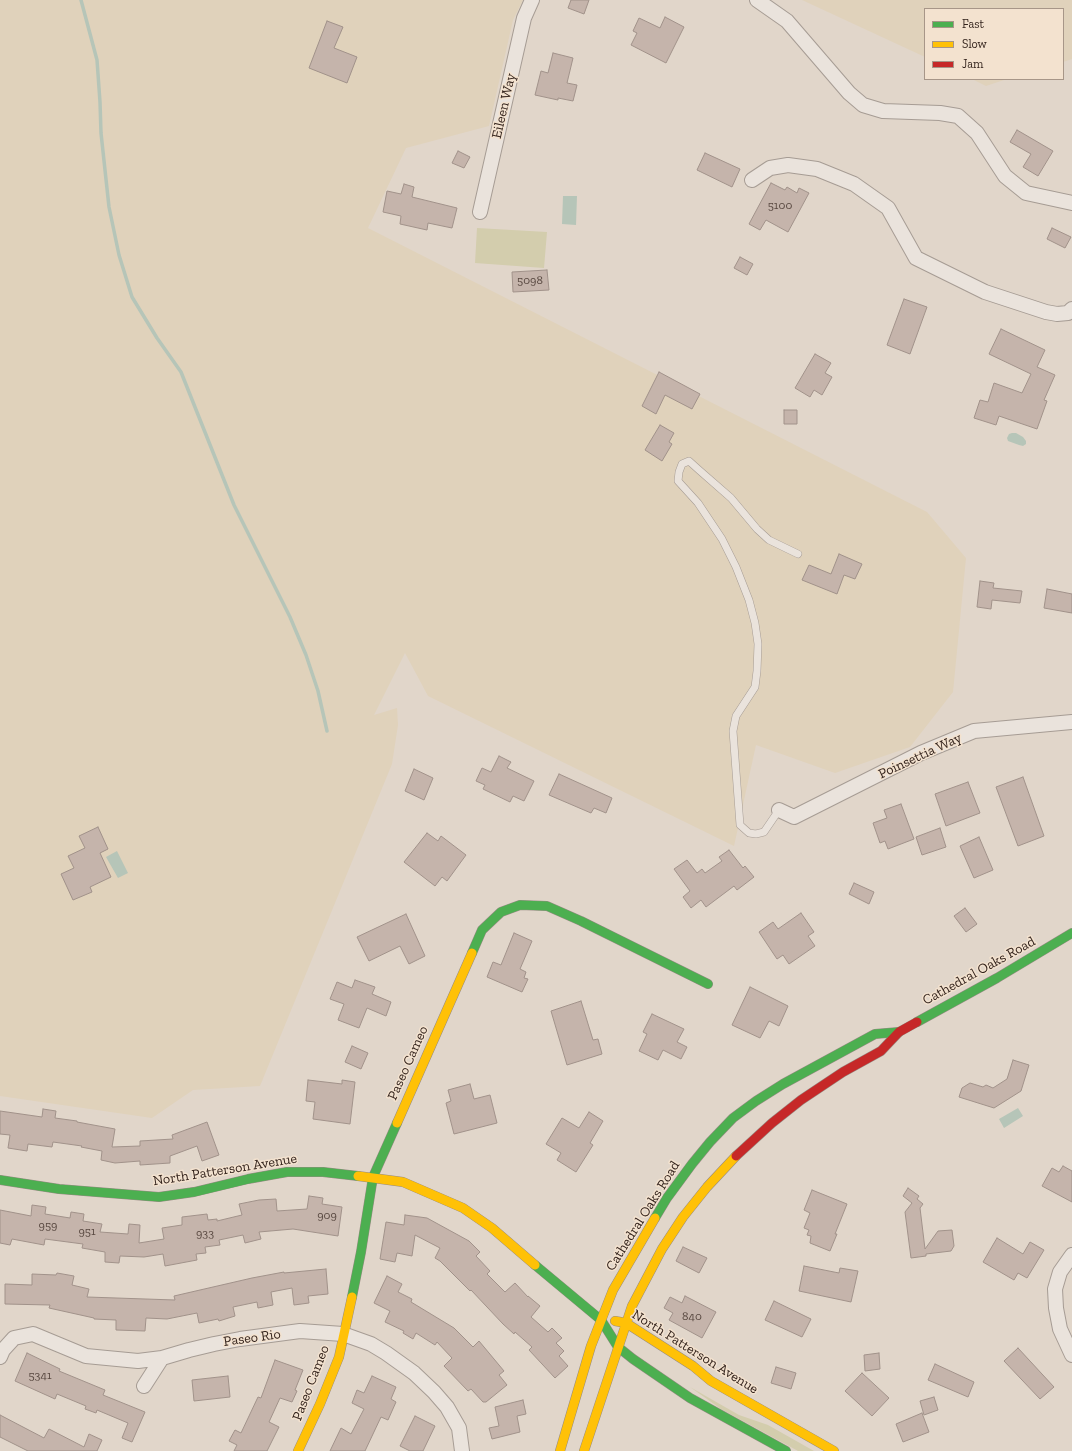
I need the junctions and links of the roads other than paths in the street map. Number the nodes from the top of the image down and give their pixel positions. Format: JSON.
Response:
{"nodes":[{"id":1,"x":532,"y":0,"type":"edge"},
{"id":2,"x":757,"y":0,"type":"edge"},
{"id":3,"x":752,"y":180,"type":"dead end"},
{"id":4,"x":1072,"y":203,"type":"edge"},
{"id":5,"x":480,"y":212,"type":"dead end"},
{"id":6,"x":1072,"y":309,"type":"edge"},
{"id":7,"x":798,"y":554,"type":"dead end"},
{"id":8,"x":1072,"y":722,"type":"edge"},
{"id":9,"x":779,"y":810,"type":"joint"},
{"id":10,"x":1072,"y":933,"type":"edge"},
{"id":11,"x":708,"y":984,"type":"dead end"},
{"id":12,"x":899,"y":1032,"type":"junction"},
{"id":13,"x":373,"y":1177,"type":"junction"},
{"id":14,"x":0,"y":1180,"type":"edge"},
{"id":15,"x":1072,"y":1255,"type":"edge"},
{"id":16,"x":601,"y":1320,"type":"junction"},
{"id":17,"x":626,"y":1323,"type":"junction"},
{"id":18,"x":343,"y":1334,"type":"junction"},
{"id":19,"x":618,"y":1347,"type":"junction"},
{"id":20,"x":1072,"y":1355,"type":"edge"},
{"id":21,"x":0,"y":1357,"type":"edge"},
{"id":22,"x":162,"y":1358,"type":"junction"},
{"id":23,"x":144,"y":1386,"type":"dead end"},
{"id":24,"x":298,"y":1451,"type":"edge"},
{"id":25,"x":462,"y":1451,"type":"edge"},
{"id":26,"x":560,"y":1451,"type":"edge"},
{"id":27,"x":584,"y":1451,"type":"edge"},
{"id":28,"x":786,"y":1451,"type":"edge"},
{"id":29,"x":834,"y":1451,"type":"edge"}],
"edges":[{"from":1,"to":5,"type":"street","name":"Eileen Way"},
{"from":2,"to":4,"type":"street"},
{"from":3,"to":6,"type":"street"},
{"from":7,"to":9,"type":"lane"},
{"from":8,"to":9,"type":"street","name":"Poinsettia Way"},
{"from":10,"to":12,"type":"main road","name":"Cathedral Oaks Road"},
{"from":11,"to":13,"type":"main road","name":"Paseo Cameo"},
{"from":12,"to":16,"type":"main road","name":"Cathedral Oaks Road"},
{"from":12,"to":17,"type":"main road","name":"Cathedral Oaks Road"},
{"from":13,"to":14,"type":"main road","name":"North Patterson Avenue"},
{"from":13,"to":16,"type":"main road","name":"North Patterson Avenue"},
{"from":13,"to":18,"type":"main road","name":"Paseo Cameo"},
{"from":15,"to":20,"type":"street"},
{"from":16,"to":17,"type":"main road","name":"North Patterson Avenue"},
{"from":16,"to":19,"type":"main road","name":"North Patterson Avenue"},
{"from":16,"to":26,"type":"main road","name":"Cathedral Oaks Road"},
{"from":17,"to":19,"type":"main road","name":"Cathedral Oaks Road"},
{"from":17,"to":29,"type":"main road","name":"North Patterson Avenue"},
{"from":18,"to":22,"type":"street","name":"Paseo Rio"},
{"from":18,"to":24,"type":"main road","name":"Paseo Cameo"},
{"from":18,"to":25,"type":"street","name":"Paseo Rio"},
{"from":19,"to":27,"type":"main road","name":"Cathedral Oaks Road"},
{"from":19,"to":28,"type":"main road","name":"North Patterson Avenue"},
{"from":21,"to":22,"type":"street","name":"Paseo Rio"},
{"from":22,"to":23,"type":"street"}]}
